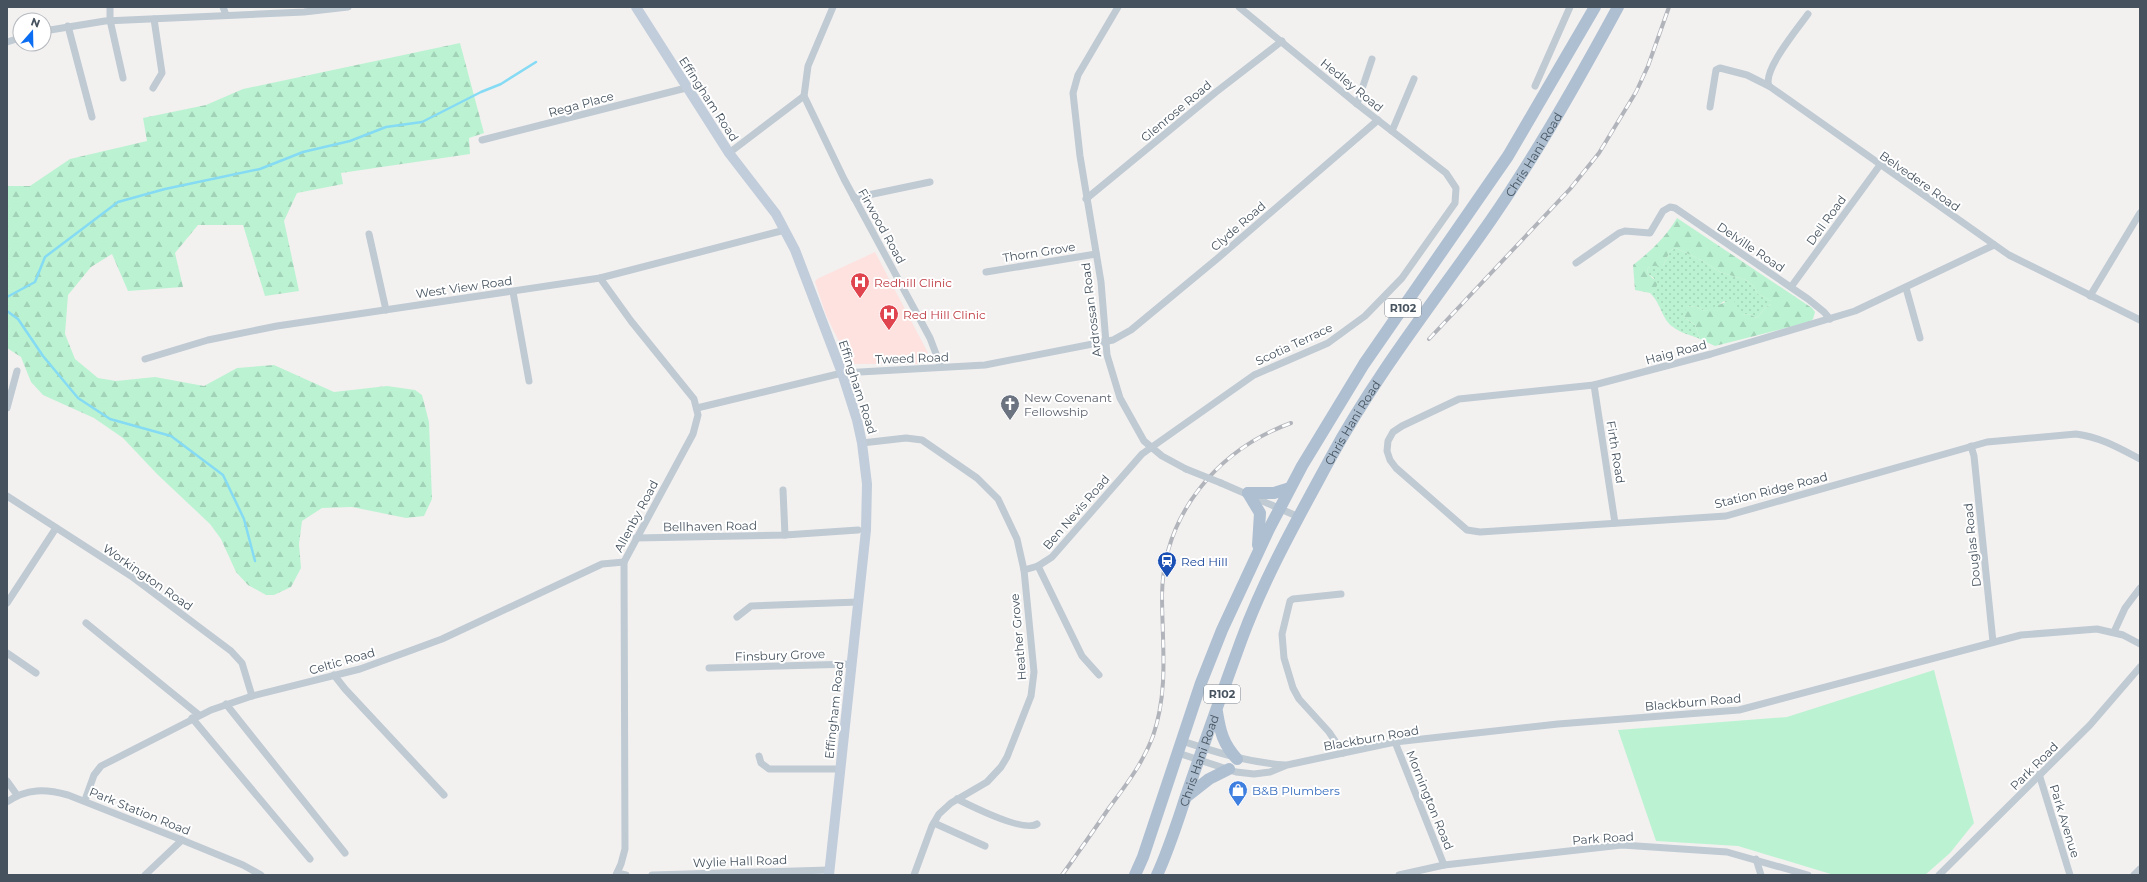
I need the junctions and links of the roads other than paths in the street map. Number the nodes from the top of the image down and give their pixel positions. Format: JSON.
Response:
{"nodes":[{"id":1,"x":110,"y":7,"type":"edge"},
{"id":2,"x":224,"y":7,"type":"edge"},
{"id":3,"x":348,"y":7,"type":"edge"},
{"id":4,"x":636,"y":7,"type":"edge"},
{"id":5,"x":833,"y":7,"type":"edge"},
{"id":6,"x":1118,"y":7,"type":"edge"},
{"id":7,"x":1239,"y":7,"type":"edge"},
{"id":8,"x":1570,"y":7,"type":"edge"},
{"id":9,"x":1595,"y":7,"type":"edge"},
{"id":10,"x":1618,"y":7,"type":"edge"},
{"id":11,"x":303,"y":9,"type":"edge"},
{"id":12,"x":1808,"y":14,"type":"dead end"},
{"id":13,"x":226,"y":15,"type":"junction"},
{"id":14,"x":154,"y":18,"type":"junction"},
{"id":15,"x":110,"y":20,"type":"junction"},
{"id":16,"x":68,"y":26,"type":"junction"},
{"id":17,"x":52,"y":29,"type":"edge"},
{"id":18,"x":1282,"y":41,"type":"junction"},
{"id":19,"x":1372,"y":59,"type":"dead end"},
{"id":20,"x":123,"y":78,"type":"dead end"},
{"id":21,"x":1414,"y":79,"type":"dead end"},
{"id":22,"x":1535,"y":86,"type":"dead end"},
{"id":23,"x":1769,"y":86,"type":"junction"},
{"id":24,"x":153,"y":88,"type":"dead end"},
{"id":25,"x":686,"y":88,"type":"junction"},
{"id":26,"x":804,"y":96,"type":"junction"},
{"id":27,"x":1357,"y":104,"type":"junction"},
{"id":28,"x":1710,"y":107,"type":"dead end"},
{"id":29,"x":92,"y":117,"type":"dead end"},
{"id":30,"x":1378,"y":120,"type":"junction"},
{"id":31,"x":1392,"y":131,"type":"junction"},
{"id":32,"x":482,"y":140,"type":"dead end"},
{"id":33,"x":729,"y":153,"type":"junction"},
{"id":34,"x":1880,"y":165,"type":"junction"},
{"id":35,"x":1451,"y":179,"type":"joint"},
{"id":36,"x":930,"y":182,"type":"dead end"},
{"id":37,"x":854,"y":198,"type":"junction"},
{"id":38,"x":1086,"y":199,"type":"junction"},
{"id":39,"x":2140,"y":213,"type":"edge"},
{"id":40,"x":785,"y":230,"type":"junction"},
{"id":41,"x":369,"y":234,"type":"dead end"},
{"id":42,"x":1994,"y":245,"type":"junction"},
{"id":43,"x":1096,"y":254,"type":"junction"},
{"id":44,"x":1576,"y":263,"type":"dead end"},
{"id":45,"x":986,"y":272,"type":"dead end"},
{"id":46,"x":600,"y":278,"type":"junction"},
{"id":47,"x":1791,"y":287,"type":"junction"},
{"id":48,"x":1906,"y":288,"type":"junction"},
{"id":49,"x":514,"y":292,"type":"junction"},
{"id":50,"x":2090,"y":296,"type":"junction"},
{"id":51,"x":386,"y":310,"type":"junction"},
{"id":52,"x":1830,"y":319,"type":"junction"},
{"id":53,"x":2140,"y":320,"type":"edge"},
{"id":54,"x":1920,"y":338,"type":"dead end"},
{"id":55,"x":1107,"y":343,"type":"junction"},
{"id":56,"x":145,"y":359,"type":"dead end"},
{"id":57,"x":941,"y":368,"type":"junction"},
{"id":58,"x":17,"y":371,"type":"dead end"},
{"id":59,"x":842,"y":373,"type":"junction"},
{"id":60,"x":529,"y":381,"type":"dead end"},
{"id":61,"x":1594,"y":385,"type":"junction"},
{"id":62,"x":7,"y":408,"type":"edge"},
{"id":63,"x":697,"y":408,"type":"junction"},
{"id":64,"x":862,"y":443,"type":"junction"},
{"id":65,"x":1971,"y":446,"type":"junction"},
{"id":66,"x":1151,"y":448,"type":"junction"},
{"id":67,"x":2140,"y":459,"type":"edge"},
{"id":68,"x":1396,"y":468,"type":"joint"},
{"id":69,"x":1290,"y":488,"type":"junction"},
{"id":70,"x":783,"y":490,"type":"dead end"},
{"id":71,"x":1248,"y":493,"type":"junction"},
{"id":72,"x":7,"y":496,"type":"edge"},
{"id":73,"x":1280,"y":508,"type":"junction"},
{"id":74,"x":1299,"y":517,"type":"junction"},
{"id":75,"x":1615,"y":523,"type":"junction"},
{"id":76,"x":56,"y":528,"type":"junction"},
{"id":77,"x":858,"y":530,"type":"dead end"},
{"id":78,"x":784,"y":535,"type":"junction"},
{"id":79,"x":636,"y":538,"type":"junction"},
{"id":80,"x":1257,"y":554,"type":"junction"},
{"id":81,"x":624,"y":562,"type":"junction"},
{"id":82,"x":1038,"y":566,"type":"junction"},
{"id":83,"x":1024,"y":570,"type":"junction"},
{"id":84,"x":2140,"y":588,"type":"edge"},
{"id":85,"x":1341,"y":594,"type":"dead end"},
{"id":86,"x":858,"y":602,"type":"junction"},
{"id":87,"x":7,"y":603,"type":"edge"},
{"id":88,"x":738,"y":617,"type":"dead end"},
{"id":89,"x":86,"y":623,"type":"dead end"},
{"id":90,"x":2114,"y":632,"type":"junction"},
{"id":91,"x":1993,"y":642,"type":"junction"},
{"id":92,"x":2140,"y":644,"type":"edge"},
{"id":93,"x":7,"y":653,"type":"edge"},
{"id":94,"x":852,"y":664,"type":"junction"},
{"id":95,"x":2140,"y":667,"type":"edge"},
{"id":96,"x":709,"y":668,"type":"dead end"},
{"id":97,"x":36,"y":674,"type":"dead end"},
{"id":98,"x":334,"y":675,"type":"junction"},
{"id":99,"x":1100,"y":675,"type":"dead end"},
{"id":100,"x":252,"y":696,"type":"junction"},
{"id":101,"x":226,"y":704,"type":"junction"},
{"id":102,"x":1217,"y":709,"type":"junction"},
{"id":103,"x":195,"y":717,"type":"junction"},
{"id":104,"x":1182,"y":741,"type":"junction"},
{"id":105,"x":1394,"y":742,"type":"junction"},
{"id":106,"x":1204,"y":748,"type":"junction"},
{"id":107,"x":1178,"y":753,"type":"junction"},
{"id":108,"x":1343,"y":753,"type":"junction"},
{"id":109,"x":759,"y":756,"type":"dead end"},
{"id":110,"x":1237,"y":759,"type":"junction"},
{"id":111,"x":1199,"y":760,"type":"junction"},
{"id":112,"x":1287,"y":765,"type":"junction"},
{"id":113,"x":840,"y":769,"type":"junction"},
{"id":114,"x":1229,"y":769,"type":"junction"},
{"id":115,"x":2039,"y":774,"type":"junction"},
{"id":116,"x":7,"y":781,"type":"edge"},
{"id":117,"x":17,"y":795,"type":"junction"},
{"id":118,"x":444,"y":795,"type":"dead end"},
{"id":119,"x":1186,"y":797,"type":"junction"},
{"id":120,"x":957,"y":799,"type":"junction"},
{"id":121,"x":85,"y":800,"type":"junction"},
{"id":122,"x":7,"y":802,"type":"edge"},
{"id":123,"x":934,"y":823,"type":"junction"},
{"id":124,"x":1037,"y":824,"type":"dead end"},
{"id":125,"x":182,"y":840,"type":"junction"},
{"id":126,"x":985,"y":846,"type":"dead end"},
{"id":127,"x":344,"y":853,"type":"dead end"},
{"id":128,"x":310,"y":859,"type":"dead end"},
{"id":129,"x":1756,"y":859,"type":"junction"},
{"id":130,"x":1444,"y":865,"type":"junction"},
{"id":131,"x":2140,"y":869,"type":"edge"},
{"id":132,"x":829,"y":872,"type":"edge"},
{"id":133,"x":617,"y":874,"type":"edge"},
{"id":134,"x":145,"y":875,"type":"edge"},
{"id":135,"x":261,"y":875,"type":"edge"},
{"id":136,"x":626,"y":875,"type":"edge"},
{"id":137,"x":652,"y":875,"type":"edge"},
{"id":138,"x":914,"y":875,"type":"edge"},
{"id":139,"x":1135,"y":875,"type":"edge"},
{"id":140,"x":1157,"y":875,"type":"edge"},
{"id":141,"x":1399,"y":875,"type":"edge"},
{"id":142,"x":1761,"y":875,"type":"edge"},
{"id":143,"x":1808,"y":875,"type":"edge"},
{"id":144,"x":1939,"y":875,"type":"edge"},
{"id":145,"x":2070,"y":875,"type":"edge"},
{"id":146,"x":2134,"y":875,"type":"edge"}],
"edges":[{"from":1,"to":15,"type":"street"},
{"from":2,"to":13,"type":"street"},
{"from":3,"to":11,"type":"street"},
{"from":4,"to":25,"type":"street","name":"Effingham Road"},
{"from":5,"to":26,"type":"street"},
{"from":6,"to":38,"type":"street","name":"Ardrossan Road"},
{"from":7,"to":18,"type":"street","name":"Hedley Road"},
{"from":8,"to":22,"type":"street"},
{"from":9,"to":69,"type":"main road","name":"Chris Hani Road","number":"R102"},
{"from":10,"to":74,"type":"main road","name":"Chris Hani Road","number":"R102"},
{"from":11,"to":13,"type":"street"},
{"from":12,"to":23,"type":"street"},
{"from":13,"to":14,"type":"street"},
{"from":14,"to":15,"type":"street"},
{"from":14,"to":24,"type":"street"},
{"from":15,"to":16,"type":"street"},
{"from":15,"to":20,"type":"street"},
{"from":16,"to":17,"type":"street"},
{"from":16,"to":29,"type":"street"},
{"from":18,"to":27,"type":"street","name":"Hedley Road"},
{"from":18,"to":38,"type":"street","name":"Glenrose Road"},
{"from":19,"to":27,"type":"street"},
{"from":21,"to":31,"type":"street"},
{"from":23,"to":28,"type":"street","name":"Belvedere Road"},
{"from":23,"to":34,"type":"street","name":"Belvedere Road"},
{"from":25,"to":32,"type":"street","name":"Rega Place"},
{"from":25,"to":33,"type":"street","name":"Effingham Road"},
{"from":26,"to":33,"type":"street"},
{"from":26,"to":37,"type":"street","name":"Firwood Road"},
{"from":27,"to":30,"type":"street","name":"Hedley Road"},
{"from":30,"to":31,"type":"street","name":"Hedley Road"},
{"from":30,"to":55,"type":"street","name":"Clyde Road"},
{"from":31,"to":35,"type":"street","name":"Hedley Road"},
{"from":33,"to":40,"type":"street","name":"Effingham Road"},
{"from":34,"to":42,"type":"street","name":"Belvedere Road"},
{"from":34,"to":47,"type":"street","name":"Dell Road"},
{"from":35,"to":66,"type":"street","name":"Scotia Terrace"},
{"from":36,"to":37,"type":"street"},
{"from":37,"to":57,"type":"street","name":"Firwood Road"},
{"from":38,"to":43,"type":"street","name":"Ardrossan Road"},
{"from":39,"to":50,"type":"street"},
{"from":40,"to":46,"type":"street","name":"West View Road"},
{"from":40,"to":59,"type":"street","name":"Effingham Road"},
{"from":41,"to":51,"type":"street"},
{"from":42,"to":48,"type":"street","name":"Haig Road"},
{"from":42,"to":50,"type":"street","name":"Belvedere Road"},
{"from":43,"to":45,"type":"street","name":"Thorn Grove"},
{"from":43,"to":55,"type":"street","name":"Ardrossan Road"},
{"from":44,"to":47,"type":"street","name":"Delville Road"},
{"from":46,"to":49,"type":"street","name":"West View Road"},
{"from":46,"to":63,"type":"street"},
{"from":47,"to":52,"type":"street","name":"Delville Road"},
{"from":48,"to":52,"type":"street","name":"Haig Road"},
{"from":48,"to":54,"type":"street"},
{"from":49,"to":51,"type":"street","name":"West View Road"},
{"from":49,"to":60,"type":"street"},
{"from":50,"to":53,"type":"street","name":"Belvedere Road"},
{"from":51,"to":56,"type":"street","name":"West View Road"},
{"from":52,"to":61,"type":"street","name":"Haig Road"},
{"from":55,"to":57,"type":"street","name":"Tweed Road"},
{"from":55,"to":66,"type":"street","name":"Ardrossan Road"},
{"from":57,"to":59,"type":"street","name":"Tweed Road"},
{"from":58,"to":62,"type":"street"},
{"from":59,"to":63,"type":"street","name":"Tweed Road"},
{"from":59,"to":64,"type":"street","name":"Effingham Road"},
{"from":61,"to":68,"type":"street","name":"Haig Road"},
{"from":61,"to":75,"type":"street","name":"Firth Road"},
{"from":63,"to":79,"type":"street","name":"Allenby Road"},
{"from":64,"to":83,"type":"street"},
{"from":64,"to":86,"type":"street","name":"Effingham Road"},
{"from":65,"to":67,"type":"street","name":"Station Ridge Road"},
{"from":65,"to":75,"type":"street","name":"Station Ridge Road"},
{"from":65,"to":91,"type":"street","name":"Douglas Road"},
{"from":66,"to":71,"type":"street","name":"Ardrossan Road","bridge":true},
{"from":66,"to":82,"type":"street","name":"Ben Nevis Road"},
{"from":68,"to":75,"type":"street","name":"Station Ridge Road"},
{"from":69,"to":71,"type":"main road"},
{"from":69,"to":73,"type":"main road","name":"Chris Hani Road","number":"R102"},
{"from":70,"to":78,"type":"street"},
{"from":71,"to":73,"type":"street","name":"Ardrossan Road"},
{"from":71,"to":80,"type":"main road"},
{"from":72,"to":76,"type":"street","name":"Workington Road"},
{"from":73,"to":74,"type":"street","name":"Ardrossan Road"},
{"from":73,"to":80,"type":"main road","name":"Chris Hani Road","number":"R102"},
{"from":74,"to":102,"type":"main road","name":"Chris Hani Road","number":"R102"},
{"from":76,"to":87,"type":"street"},
{"from":76,"to":100,"type":"street","name":"Workington Road"},
{"from":77,"to":78,"type":"street","name":"Bellhaven Road"},
{"from":78,"to":79,"type":"street","name":"Bellhaven Road"},
{"from":79,"to":81,"type":"street","name":"Allenby Road"},
{"from":80,"to":104,"type":"main road","name":"Chris Hani Road","number":"R102"},
{"from":81,"to":98,"type":"street","name":"Celtic Road"},
{"from":81,"to":133,"type":"street","name":"Allenby Road"},
{"from":82,"to":83,"type":"street","name":"Ben Nevis Road"},
{"from":82,"to":99,"type":"street"},
{"from":83,"to":120,"type":"street","name":"Heather Grove"},
{"from":84,"to":90,"type":"street"},
{"from":85,"to":108,"type":"street"},
{"from":86,"to":88,"type":"street"},
{"from":86,"to":94,"type":"street","name":"Effingham Road"},
{"from":89,"to":103,"type":"street"},
{"from":90,"to":91,"type":"street","name":"Blackburn Road"},
{"from":90,"to":92,"type":"street","name":"Blackburn Road"},
{"from":91,"to":105,"type":"street","name":"Blackburn Road"},
{"from":93,"to":97,"type":"street"},
{"from":94,"to":96,"type":"street","name":"Finsbury Grove"},
{"from":94,"to":113,"type":"street","name":"Effingham Road"},
{"from":95,"to":115,"type":"street","name":"Park Road"},
{"from":98,"to":100,"type":"street","name":"Celtic Road"},
{"from":98,"to":118,"type":"street"},
{"from":100,"to":101,"type":"street","name":"Celtic Road"},
{"from":101,"to":103,"type":"street","name":"Celtic Road"},
{"from":101,"to":127,"type":"street"},
{"from":102,"to":106,"type":"main road","name":"Chris Hani Road","number":"R102"},
{"from":102,"to":110,"type":"main road"},
{"from":103,"to":121,"type":"street","name":"Celtic Road"},
{"from":103,"to":128,"type":"street"},
{"from":104,"to":106,"type":"street","name":"Blackburn Road"},
{"from":104,"to":107,"type":"main road","name":"Chris Hani Road","number":"R102"},
{"from":105,"to":108,"type":"street","name":"Blackburn Road"},
{"from":105,"to":130,"type":"street","name":"Mornington Road"},
{"from":106,"to":110,"type":"street","name":"Blackburn Road"},
{"from":106,"to":111,"type":"main road","name":"Chris Hani Road","number":"R102"},
{"from":107,"to":111,"type":"street","name":"Blackburn Road"},
{"from":107,"to":139,"type":"main road","name":"Chris Hani Road","number":"R102"},
{"from":108,"to":112,"type":"street","name":"Blackburn Road"},
{"from":109,"to":113,"type":"street"},
{"from":110,"to":112,"type":"street","name":"Blackburn Road"},
{"from":111,"to":114,"type":"street","name":"Blackburn Road"},
{"from":111,"to":119,"type":"main road","name":"Chris Hani Road","number":"R102"},
{"from":112,"to":114,"type":"street","name":"Blackburn Road"},
{"from":113,"to":132,"type":"street","name":"Effingham Road"},
{"from":114,"to":119,"type":"main road"},
{"from":115,"to":144,"type":"street","name":"Park Road"},
{"from":115,"to":145,"type":"street","name":"Park Avenue"},
{"from":116,"to":117,"type":"street"},
{"from":117,"to":121,"type":"street","name":"Park Station Road"},
{"from":117,"to":122,"type":"street","name":"Park Station Road"},
{"from":119,"to":140,"type":"main road","name":"Chris Hani Road","number":"R102"},
{"from":120,"to":123,"type":"street","name":"Heather Grove"},
{"from":120,"to":124,"type":"street"},
{"from":121,"to":125,"type":"street","name":"Park Station Road"},
{"from":123,"to":126,"type":"street"},
{"from":123,"to":138,"type":"street","name":"Heather Grove"},
{"from":125,"to":134,"type":"street"},
{"from":125,"to":135,"type":"street","name":"Park Station Road"},
{"from":129,"to":130,"type":"street","name":"Park Road"},
{"from":129,"to":142,"type":"street"},
{"from":129,"to":143,"type":"street","name":"Park Road"},
{"from":130,"to":141,"type":"street","name":"Park Road"},
{"from":131,"to":146,"type":"street"},
{"from":132,"to":137,"type":"street","name":"Wylie Hall Road"},
{"from":133,"to":136,"type":"street"}]}
